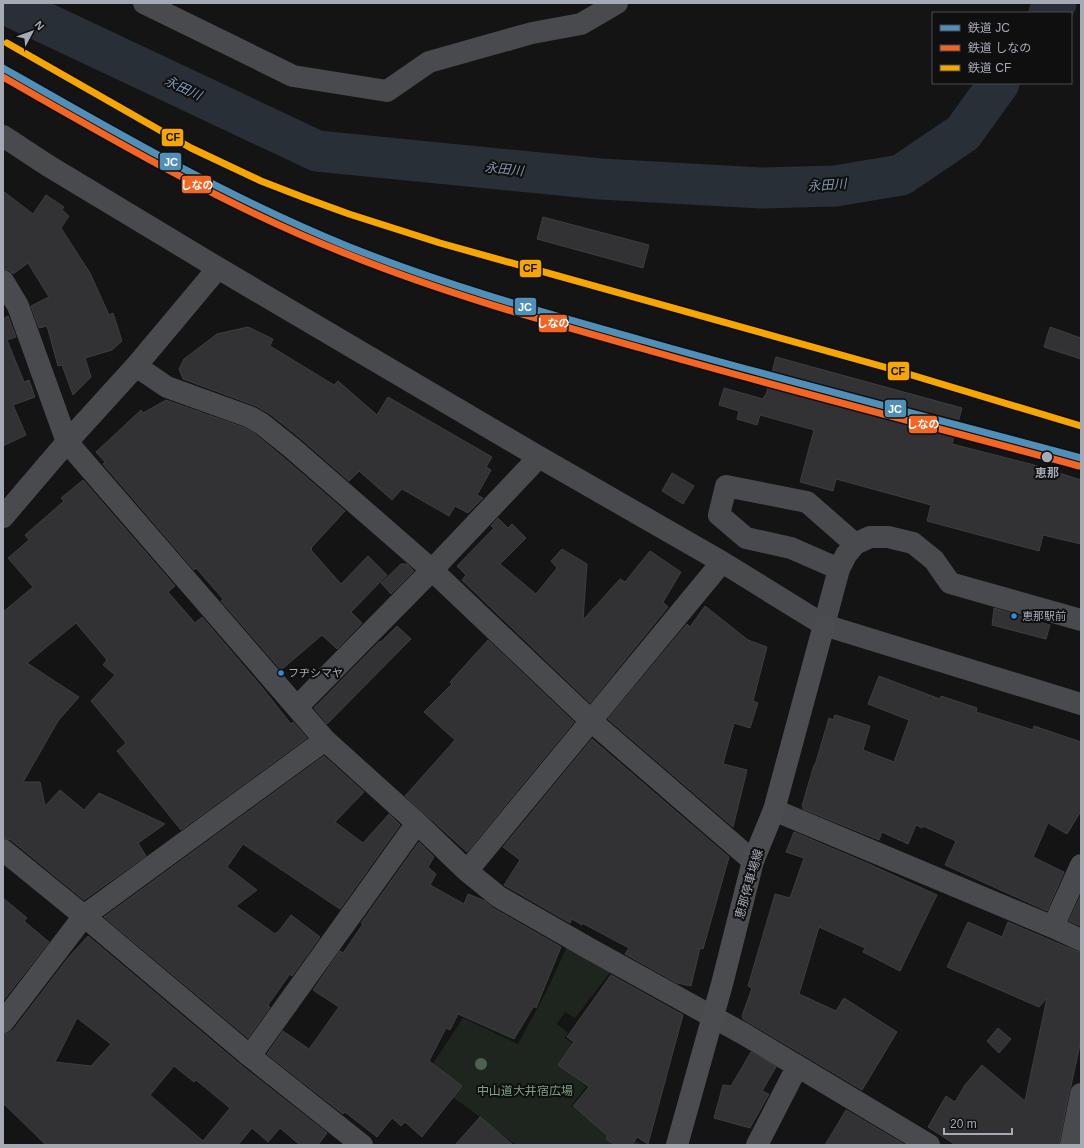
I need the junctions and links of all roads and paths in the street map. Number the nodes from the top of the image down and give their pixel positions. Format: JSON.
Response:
{"nodes":[{"id":1,"x":144,"y":3,"type":"edge"},
{"id":2,"x":617,"y":3,"type":"edge"},
{"id":3,"x":3,"y":136,"type":"edge"},
{"id":4,"x":218,"y":268,"type":"junction"},
{"id":5,"x":3,"y":281,"type":"edge"},
{"id":6,"x":136,"y":366,"type":"junction"},
{"id":7,"x":67,"y":442,"type":"junction"},
{"id":8,"x":539,"y":457,"type":"junction"},
{"id":9,"x":3,"y":517,"type":"edge"},
{"id":10,"x":855,"y":544,"type":"junction"},
{"id":11,"x":722,"y":562,"type":"junction"},
{"id":12,"x":839,"y":569,"type":"junction"},
{"id":13,"x":432,"y":570,"type":"junction"},
{"id":14,"x":1081,"y":620,"type":"edge"},
{"id":15,"x":824,"y":624,"type":"junction"},
{"id":16,"x":1081,"y":704,"type":"edge"},
{"id":17,"x":297,"y":707,"type":"junction"},
{"id":18,"x":590,"y":720,"type":"junction"},
{"id":19,"x":325,"y":740,"type":"junction"},
{"id":20,"x":774,"y":810,"type":"junction"},
{"id":21,"x":417,"y":823,"type":"junction"},
{"id":22,"x":3,"y":850,"type":"edge"},
{"id":23,"x":754,"y":861,"type":"junction"},
{"id":24,"x":1081,"y":865,"type":"edge"},
{"id":25,"x":467,"y":871,"type":"junction"},
{"id":26,"x":84,"y":916,"type":"junction"},
{"id":27,"x":1053,"y":927,"type":"junction"},
{"id":28,"x":1081,"y":940,"type":"edge"},
{"id":29,"x":713,"y":1017,"type":"junction"},
{"id":30,"x":3,"y":1022,"type":"edge"},
{"id":31,"x":250,"y":1056,"type":"junction"},
{"id":32,"x":797,"y":1067,"type":"junction"},
{"id":33,"x":1081,"y":1094,"type":"edge"},
{"id":34,"x":362,"y":1145,"type":"edge"},
{"id":35,"x":677,"y":1145,"type":"edge"},
{"id":36,"x":757,"y":1145,"type":"edge"},
{"id":37,"x":929,"y":1145,"type":"edge"},
{"id":38,"x":1071,"y":1145,"type":"edge"}],
"edges":[{"from":1,"to":2,"type":"street"},
{"from":3,"to":4,"type":"street"},
{"from":4,"to":6,"type":"street"},
{"from":4,"to":8,"type":"street"},
{"from":5,"to":7,"type":"street"},
{"from":6,"to":7,"type":"street"},
{"from":6,"to":13,"type":"street"},
{"from":7,"to":9,"type":"street"},
{"from":7,"to":17,"type":"street"},
{"from":8,"to":11,"type":"street"},
{"from":8,"to":13,"type":"street"},
{"from":10,"to":12,"type":"street"},
{"from":10,"to":12,"type":"street"},
{"from":10,"to":14,"type":"street"},
{"from":11,"to":15,"type":"street"},
{"from":11,"to":18,"type":"street"},
{"from":12,"to":15,"type":"street"},
{"from":13,"to":17,"type":"street"},
{"from":13,"to":18,"type":"street"},
{"from":15,"to":16,"type":"street"},
{"from":15,"to":20,"type":"main road","name":"恵那停車場線"},
{"from":17,"to":19,"type":"street"},
{"from":18,"to":23,"type":"street"},
{"from":18,"to":25,"type":"street"},
{"from":19,"to":21,"type":"street"},
{"from":19,"to":26,"type":"street"},
{"from":20,"to":23,"type":"main road","name":"恵那停車場線"},
{"from":20,"to":27,"type":"street"},
{"from":21,"to":25,"type":"street"},
{"from":21,"to":31,"type":"street"},
{"from":22,"to":26,"type":"street"},
{"from":23,"to":29,"type":"main road","name":"恵那停車場線"},
{"from":24,"to":27,"type":"street"},
{"from":25,"to":29,"type":"street"},
{"from":26,"to":30,"type":"street"},
{"from":26,"to":31,"type":"street"},
{"from":27,"to":28,"type":"street"},
{"from":29,"to":32,"type":"street"},
{"from":29,"to":35,"type":"main road","name":"恵那停車場線"},
{"from":31,"to":34,"type":"street"},
{"from":32,"to":36,"type":"street"},
{"from":32,"to":37,"type":"street"},
{"from":33,"to":38,"type":"street"}]}
